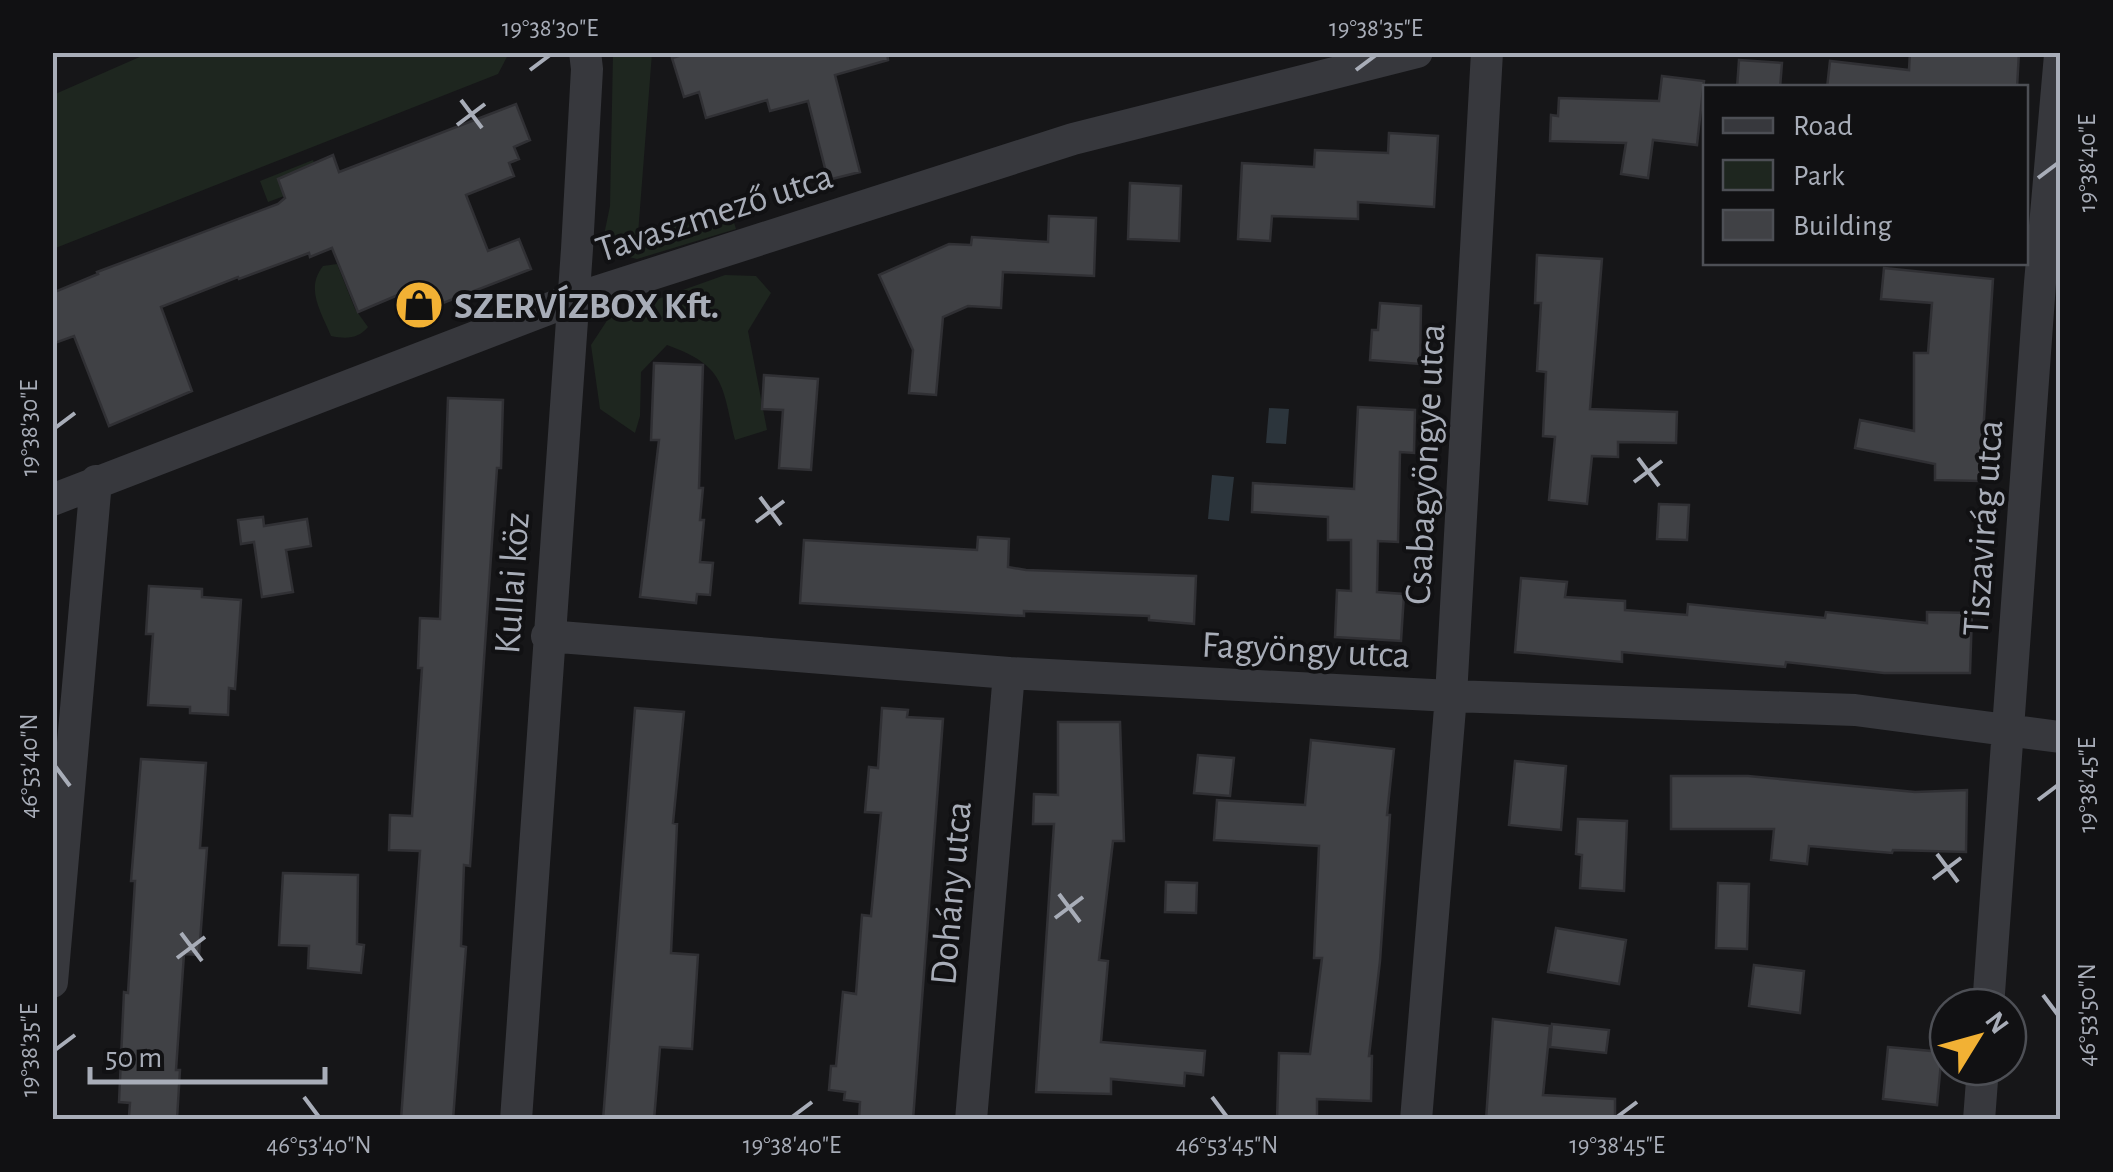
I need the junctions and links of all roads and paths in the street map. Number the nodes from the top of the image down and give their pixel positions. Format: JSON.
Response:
{"nodes":[{"id":1,"x":584,"y":52,"type":"edge"},
{"id":2,"x":1416,"y":52,"type":"edge"},
{"id":3,"x":1487,"y":52,"type":"edge"},
{"id":4,"x":2060,"y":55,"type":"edge"},
{"id":5,"x":2050,"y":284,"type":"edge"},
{"id":6,"x":574,"y":299,"type":"junction"},
{"id":7,"x":96,"y":481,"type":"junction"},
{"id":8,"x":52,"y":500,"type":"edge"},
{"id":9,"x":548,"y":636,"type":"junction"},
{"id":10,"x":1010,"y":673,"type":"junction"},
{"id":11,"x":1451,"y":696,"type":"junction"},
{"id":12,"x":2008,"y":732,"type":"junction"},
{"id":13,"x":2060,"y":737,"type":"edge"},
{"id":14,"x":52,"y":982,"type":"edge"},
{"id":15,"x":1989,"y":987,"type":"edge"},
{"id":16,"x":1982,"y":1087,"type":"edge"},
{"id":17,"x":516,"y":1120,"type":"edge"},
{"id":18,"x":970,"y":1120,"type":"edge"},
{"id":19,"x":1416,"y":1120,"type":"edge"},
{"id":20,"x":1980,"y":1120,"type":"edge"}],
"edges":[{"from":1,"to":6,"type":"street","name":"Kullai köz"},
{"from":2,"to":6,"type":"street","name":"Tavaszmező utca"},
{"from":3,"to":11,"type":"street","name":"Csabagyöngye utca"},
{"from":4,"to":5,"type":"street","name":"Tiszavirág utca"},
{"from":5,"to":12,"type":"street","name":"Tiszavirág utca"},
{"from":6,"to":7,"type":"street","name":"Tavaszmező utca"},
{"from":6,"to":9,"type":"street","name":"Kullai köz"},
{"from":7,"to":8,"type":"street","name":"Tavaszmező utca"},
{"from":7,"to":14,"type":"street"},
{"from":9,"to":10,"type":"street","name":"Fagyöngy utca"},
{"from":9,"to":17,"type":"street","name":"Kullai köz"},
{"from":10,"to":11,"type":"street","name":"Fagyöngy utca"},
{"from":10,"to":18,"type":"street","name":"Dohány utca"},
{"from":11,"to":12,"type":"street","name":"Fagyöngy utca"},
{"from":11,"to":19,"type":"street","name":"Csabagyöngye utca"},
{"from":12,"to":13,"type":"street","name":"Fagyöngy utca"},
{"from":12,"to":15,"type":"street","name":"Tiszavirág utca"},
{"from":16,"to":20,"type":"street"}]}
